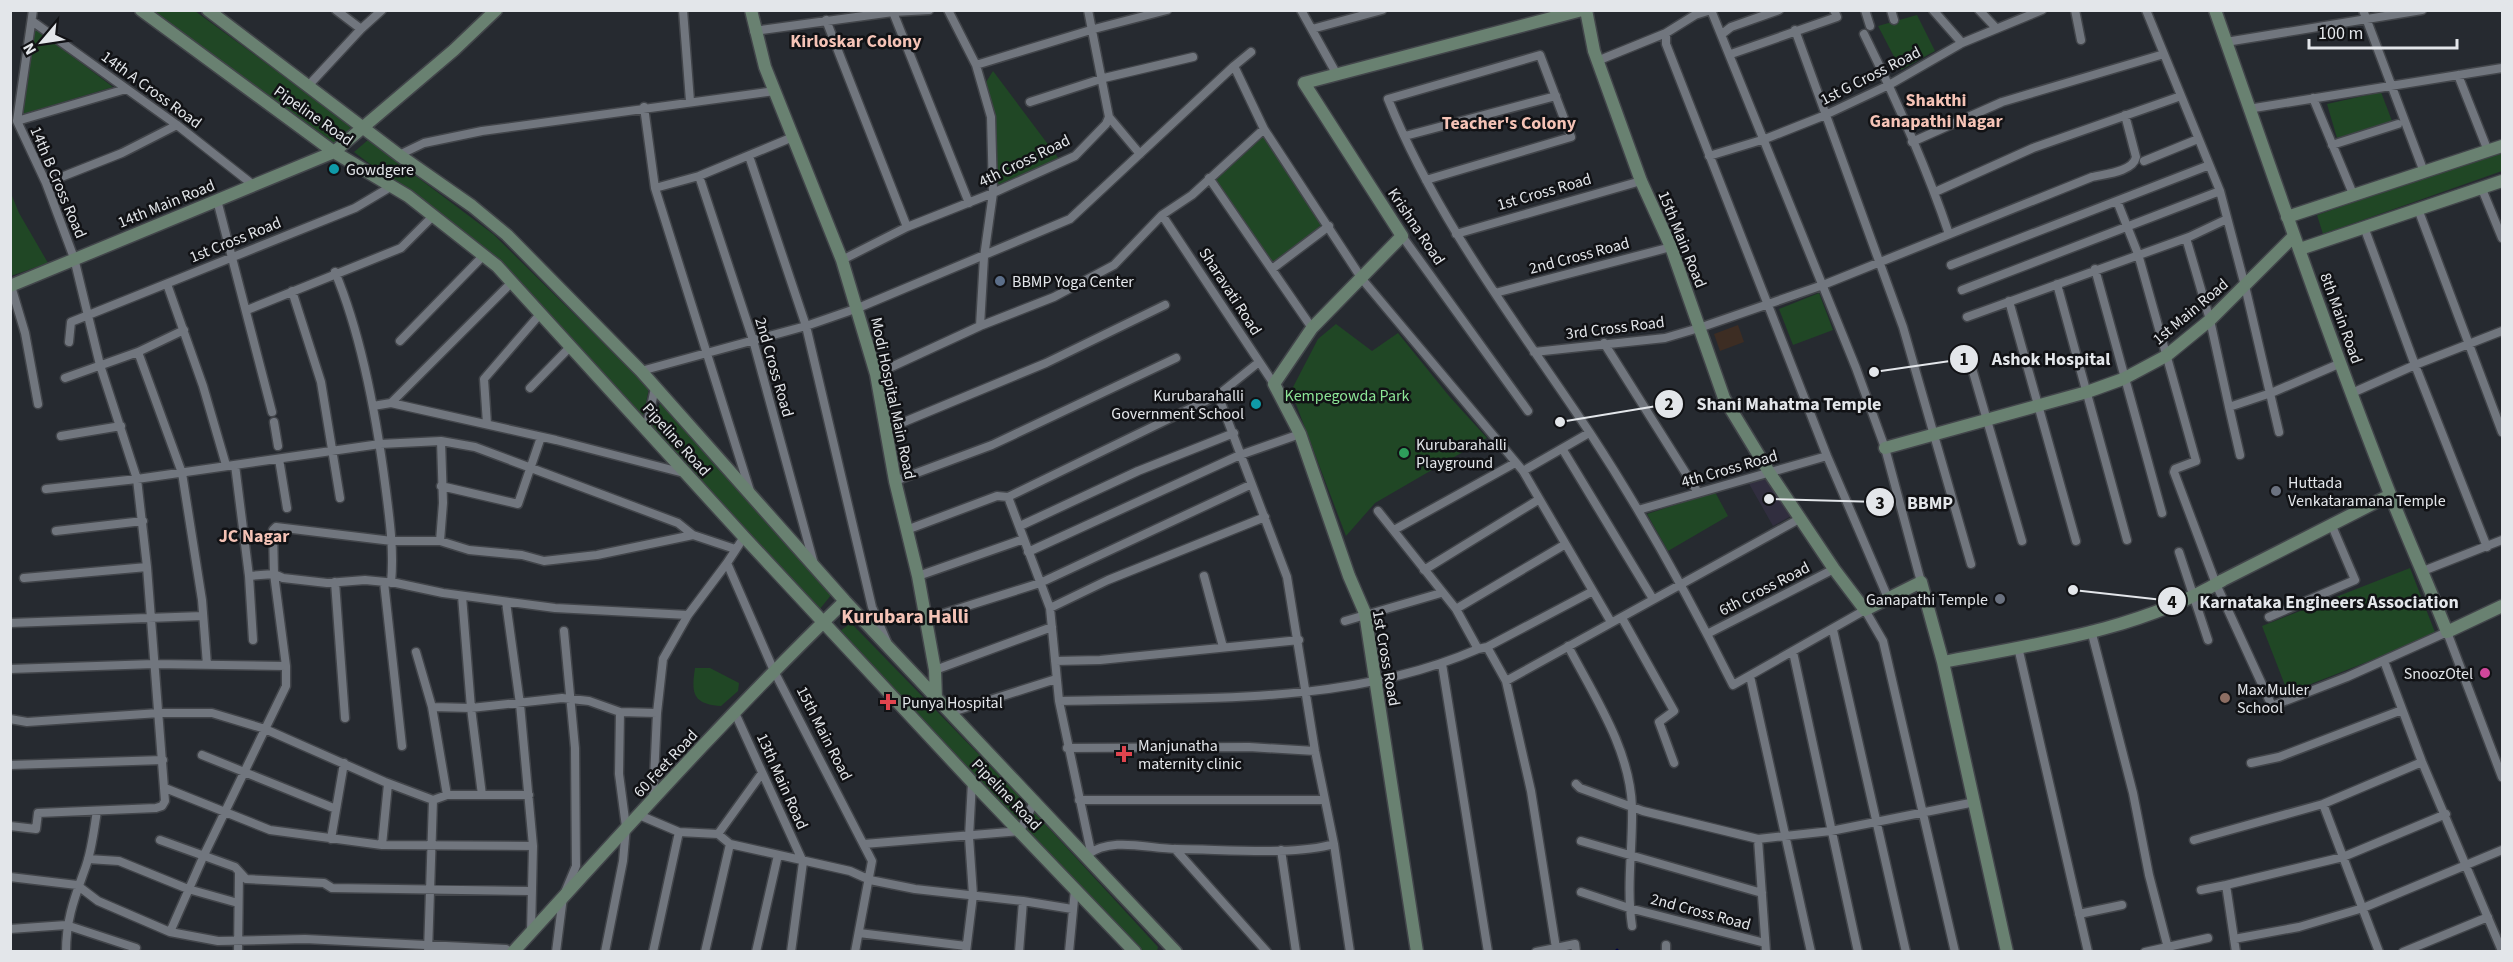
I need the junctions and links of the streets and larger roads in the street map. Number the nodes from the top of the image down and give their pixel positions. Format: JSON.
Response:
{"nodes":[{"id":1,"x":33,"y":10,"type":"edge"},
{"id":2,"x":141,"y":10,"type":"edge"},
{"id":3,"x":336,"y":10,"type":"edge"},
{"id":4,"x":382,"y":10,"type":"edge"},
{"id":5,"x":496,"y":10,"type":"edge"},
{"id":6,"x":683,"y":10,"type":"edge"},
{"id":7,"x":751,"y":10,"type":"edge"},
{"id":8,"x":929,"y":10,"type":"edge"},
{"id":9,"x":948,"y":10,"type":"edge"},
{"id":10,"x":1088,"y":10,"type":"edge"},
{"id":11,"x":1167,"y":10,"type":"edge"},
{"id":12,"x":1300,"y":10,"type":"edge"},
{"id":13,"x":1382,"y":10,"type":"edge"},
{"id":14,"x":1584,"y":10,"type":"edge"},
{"id":15,"x":1711,"y":10,"type":"edge"},
{"id":16,"x":1779,"y":10,"type":"edge"},
{"id":17,"x":1834,"y":10,"type":"edge"},
{"id":18,"x":1865,"y":10,"type":"edge"},
{"id":19,"x":1891,"y":10,"type":"edge"},
{"id":20,"x":1933,"y":10,"type":"edge"},
{"id":21,"x":1979,"y":10,"type":"edge"},
{"id":22,"x":2042,"y":10,"type":"edge"},
{"id":23,"x":2075,"y":10,"type":"edge"},
{"id":24,"x":2146,"y":10,"type":"edge"},
{"id":25,"x":2215,"y":10,"type":"edge"},
{"id":26,"x":2422,"y":10,"type":"edge"},
{"id":27,"x":208,"y":11,"type":"edge"},
{"id":28,"x":893,"y":12,"type":"junction"},
{"id":29,"x":1695,"y":13,"type":"edge"},
{"id":30,"x":2025,"y":14,"type":"edge"},
{"id":31,"x":2365,"y":14,"type":"edge"},
{"id":32,"x":826,"y":20,"type":"junction"},
{"id":33,"x":1894,"y":20,"type":"dead end"},
{"id":34,"x":32,"y":21,"type":"junction"},
{"id":35,"x":1870,"y":26,"type":"dead end"},
{"id":36,"x":1996,"y":28,"type":"junction"},
{"id":37,"x":362,"y":29,"type":"junction"},
{"id":38,"x":1094,"y":29,"type":"junction"},
{"id":39,"x":1312,"y":29,"type":"junction"},
{"id":40,"x":1794,"y":30,"type":"junction"},
{"id":41,"x":754,"y":31,"type":"junction"},
{"id":42,"x":1666,"y":33,"type":"junction"},
{"id":43,"x":1722,"y":34,"type":"junction"},
{"id":44,"x":1864,"y":34,"type":"dead end"},
{"id":45,"x":2081,"y":40,"type":"dead end"},
{"id":46,"x":2226,"y":42,"type":"junction"},
{"id":47,"x":1962,"y":43,"type":"junction"},
{"id":48,"x":1251,"y":52,"type":"dead end"},
{"id":49,"x":1731,"y":54,"type":"junction"},
{"id":50,"x":2164,"y":54,"type":"junction"},
{"id":51,"x":1193,"y":57,"type":"dead end"},
{"id":52,"x":1597,"y":61,"type":"junction"},
{"id":53,"x":976,"y":65,"type":"junction"},
{"id":54,"x":1234,"y":66,"type":"junction"},
{"id":55,"x":2502,"y":68,"type":"edge"},
{"id":56,"x":1336,"y":73,"type":"junction"},
{"id":57,"x":2458,"y":75,"type":"junction"},
{"id":58,"x":1104,"y":78,"type":"junction"},
{"id":59,"x":2390,"y":84,"type":"junction"},
{"id":60,"x":1889,"y":85,"type":"junction"},
{"id":61,"x":308,"y":86,"type":"junction"},
{"id":62,"x":126,"y":88,"type":"junction"},
{"id":63,"x":775,"y":91,"type":"junction"},
{"id":64,"x":1556,"y":96,"type":"junction"},
{"id":65,"x":2181,"y":96,"type":"junction"},
{"id":66,"x":2313,"y":98,"type":"junction"},
{"id":67,"x":690,"y":101,"type":"junction"},
{"id":68,"x":1030,"y":102,"type":"dead end"},
{"id":69,"x":644,"y":107,"type":"junction"},
{"id":70,"x":2248,"y":109,"type":"junction"},
{"id":71,"x":2125,"y":114,"type":"junction"},
{"id":72,"x":1823,"y":116,"type":"junction"},
{"id":73,"x":1109,"y":117,"type":"junction"},
{"id":74,"x":17,"y":121,"type":"junction"},
{"id":75,"x":2398,"y":124,"type":"dead end"},
{"id":76,"x":177,"y":125,"type":"junction"},
{"id":77,"x":363,"y":129,"type":"junction"},
{"id":78,"x":1264,"y":129,"type":"junction"},
{"id":79,"x":1405,"y":136,"type":"junction"},
{"id":80,"x":793,"y":137,"type":"junction"},
{"id":81,"x":1765,"y":139,"type":"junction"},
{"id":82,"x":2198,"y":139,"type":"junction"},
{"id":83,"x":1912,"y":142,"type":"junction"},
{"id":84,"x":2332,"y":145,"type":"junction"},
{"id":85,"x":2502,"y":146,"type":"edge"},
{"id":86,"x":2488,"y":151,"type":"junction"},
{"id":87,"x":334,"y":152,"type":"junction"},
{"id":88,"x":1140,"y":154,"type":"junction"},
{"id":89,"x":399,"y":155,"type":"junction"},
{"id":90,"x":749,"y":156,"type":"junction"},
{"id":91,"x":1708,"y":156,"type":"junction"},
{"id":92,"x":2144,"y":161,"type":"dead end"},
{"id":93,"x":2207,"y":166,"type":"junction"},
{"id":94,"x":2424,"y":172,"type":"junction"},
{"id":95,"x":699,"y":176,"type":"junction"},
{"id":96,"x":1209,"y":178,"type":"junction"},
{"id":97,"x":1426,"y":180,"type":"junction"},
{"id":98,"x":1641,"y":181,"type":"junction"},
{"id":99,"x":2502,"y":181,"type":"edge"},
{"id":100,"x":46,"y":183,"type":"junction"},
{"id":101,"x":252,"y":184,"type":"junction"},
{"id":102,"x":392,"y":186,"type":"junction"},
{"id":103,"x":655,"y":188,"type":"junction"},
{"id":104,"x":2482,"y":189,"type":"junction"},
{"id":105,"x":2220,"y":191,"type":"junction"},
{"id":106,"x":1935,"y":192,"type":"junction"},
{"id":107,"x":993,"y":193,"type":"junction"},
{"id":108,"x":2353,"y":195,"type":"junction"},
{"id":109,"x":217,"y":200,"type":"junction"},
{"id":110,"x":2117,"y":201,"type":"junction"},
{"id":111,"x":969,"y":203,"type":"junction"},
{"id":112,"x":2418,"y":209,"type":"junction"},
{"id":113,"x":1162,"y":215,"type":"junction"},
{"id":114,"x":433,"y":216,"type":"junction"},
{"id":115,"x":2287,"y":217,"type":"junction"},
{"id":116,"x":2227,"y":219,"type":"junction"},
{"id":117,"x":1329,"y":226,"type":"junction"},
{"id":118,"x":907,"y":227,"type":"junction"},
{"id":119,"x":2128,"y":227,"type":"junction"},
{"id":120,"x":2364,"y":227,"type":"junction"},
{"id":121,"x":1456,"y":234,"type":"junction"},
{"id":122,"x":1949,"y":234,"type":"junction"},
{"id":123,"x":1402,"y":236,"type":"junction"},
{"id":124,"x":2294,"y":236,"type":"junction"},
{"id":125,"x":2186,"y":238,"type":"junction"},
{"id":126,"x":2502,"y":238,"type":"edge"},
{"id":127,"x":1671,"y":247,"type":"junction"},
{"id":128,"x":2300,"y":249,"type":"junction"},
{"id":129,"x":2138,"y":254,"type":"junction"},
{"id":130,"x":484,"y":255,"type":"junction"},
{"id":131,"x":984,"y":257,"type":"junction"},
{"id":132,"x":74,"y":258,"type":"junction"},
{"id":133,"x":234,"y":258,"type":"junction"},
{"id":134,"x":842,"y":260,"type":"junction"},
{"id":135,"x":1879,"y":262,"type":"junction"},
{"id":136,"x":1951,"y":265,"type":"dead end"},
{"id":137,"x":1272,"y":269,"type":"junction"},
{"id":138,"x":2095,"y":269,"type":"junction"},
{"id":139,"x":335,"y":272,"type":"junction"},
{"id":140,"x":1362,"y":279,"type":"junction"},
{"id":141,"x":512,"y":282,"type":"junction"},
{"id":142,"x":167,"y":284,"type":"junction"},
{"id":143,"x":2057,"y":284,"type":"junction"},
{"id":144,"x":1823,"y":285,"type":"junction"},
{"id":145,"x":10,"y":286,"type":"edge"},
{"id":146,"x":2245,"y":286,"type":"junction"},
{"id":147,"x":1962,"y":290,"type":"dead end"},
{"id":148,"x":292,"y":291,"type":"junction"},
{"id":149,"x":1495,"y":293,"type":"junction"},
{"id":150,"x":2009,"y":301,"type":"junction"},
{"id":151,"x":1770,"y":304,"type":"junction"},
{"id":152,"x":1165,"y":305,"type":"dead end"},
{"id":153,"x":858,"y":308,"type":"junction"},
{"id":154,"x":247,"y":310,"type":"junction"},
{"id":155,"x":541,"y":314,"type":"junction"},
{"id":156,"x":86,"y":315,"type":"junction"},
{"id":157,"x":1967,"y":317,"type":"dead end"},
{"id":158,"x":2210,"y":320,"type":"junction"},
{"id":159,"x":807,"y":326,"type":"junction"},
{"id":160,"x":980,"y":327,"type":"junction"},
{"id":161,"x":1312,"y":328,"type":"junction"},
{"id":162,"x":1699,"y":328,"type":"junction"},
{"id":163,"x":184,"y":330,"type":"junction"},
{"id":164,"x":2502,"y":331,"type":"edge"},
{"id":165,"x":753,"y":340,"type":"junction"},
{"id":166,"x":400,"y":341,"type":"dead end"},
{"id":167,"x":69,"y":342,"type":"dead end"},
{"id":168,"x":1604,"y":343,"type":"junction"},
{"id":169,"x":2468,"y":345,"type":"junction"},
{"id":170,"x":571,"y":346,"type":"junction"},
{"id":171,"x":138,"y":352,"type":"junction"},
{"id":172,"x":1534,"y":352,"type":"junction"},
{"id":173,"x":706,"y":355,"type":"junction"},
{"id":174,"x":2166,"y":356,"type":"junction"},
{"id":175,"x":1176,"y":358,"type":"dead end"},
{"id":176,"x":1969,"y":358,"type":"dead end"},
{"id":177,"x":1259,"y":362,"type":"junction"},
{"id":178,"x":2341,"y":363,"type":"junction"},
{"id":179,"x":100,"y":365,"type":"junction"},
{"id":180,"x":2415,"y":365,"type":"junction"},
{"id":181,"x":641,"y":371,"type":"junction"},
{"id":182,"x":876,"y":374,"type":"junction"},
{"id":183,"x":65,"y":378,"type":"dead end"},
{"id":184,"x":2123,"y":379,"type":"junction"},
{"id":185,"x":1274,"y":384,"type":"junction"},
{"id":186,"x":530,"y":388,"type":"dead end"},
{"id":187,"x":655,"y":388,"type":"junction"},
{"id":188,"x":2087,"y":392,"type":"junction"},
{"id":189,"x":2271,"y":393,"type":"junction"},
{"id":190,"x":2352,"y":393,"type":"junction"},
{"id":191,"x":1218,"y":395,"type":"junction"},
{"id":192,"x":391,"y":403,"type":"junction"},
{"id":193,"x":38,"y":404,"type":"dead end"},
{"id":194,"x":2039,"y":405,"type":"junction"},
{"id":195,"x":373,"y":406,"type":"junction"},
{"id":196,"x":2229,"y":407,"type":"junction"},
{"id":197,"x":1527,"y":411,"type":"dead end"},
{"id":198,"x":272,"y":412,"type":"dead end"},
{"id":199,"x":1987,"y":419,"type":"junction"},
{"id":200,"x":274,"y":422,"type":"dead end"},
{"id":201,"x":487,"y":424,"type":"junction"},
{"id":202,"x":121,"y":426,"type":"junction"},
{"id":203,"x":646,"y":429,"type":"junction"},
{"id":204,"x":887,"y":429,"type":"junction"},
{"id":205,"x":2279,"y":432,"type":"dead end"},
{"id":206,"x":2502,"y":432,"type":"edge"},
{"id":207,"x":1234,"y":433,"type":"junction"},
{"id":208,"x":1589,"y":433,"type":"junction"},
{"id":209,"x":1300,"y":434,"type":"junction"},
{"id":210,"x":1934,"y":434,"type":"junction"},
{"id":211,"x":61,"y":436,"type":"dead end"},
{"id":212,"x":541,"y":437,"type":"junction"},
{"id":213,"x":441,"y":441,"type":"junction"},
{"id":214,"x":380,"y":444,"type":"junction"},
{"id":215,"x":278,"y":447,"type":"dead end"},
{"id":216,"x":1885,"y":448,"type":"junction"},
{"id":217,"x":1563,"y":450,"type":"junction"},
{"id":218,"x":332,"y":451,"type":"junction"},
{"id":219,"x":1240,"y":455,"type":"junction"},
{"id":220,"x":2240,"y":455,"type":"dead end"},
{"id":221,"x":1827,"y":456,"type":"junction"},
{"id":222,"x":279,"y":459,"type":"junction"},
{"id":223,"x":1515,"y":463,"type":"junction"},
{"id":224,"x":230,"y":465,"type":"junction"},
{"id":225,"x":532,"y":469,"type":"junction"},
{"id":226,"x":1523,"y":471,"type":"junction"},
{"id":227,"x":1769,"y":472,"type":"junction"},
{"id":228,"x":182,"y":473,"type":"junction"},
{"id":229,"x":686,"y":474,"type":"junction"},
{"id":230,"x":137,"y":479,"type":"junction"},
{"id":231,"x":895,"y":481,"type":"junction"},
{"id":232,"x":1250,"y":485,"type":"junction"},
{"id":233,"x":441,"y":486,"type":"junction"},
{"id":234,"x":46,"y":489,"type":"dead end"},
{"id":235,"x":1697,"y":491,"type":"junction"},
{"id":236,"x":2390,"y":495,"type":"junction"},
{"id":237,"x":1008,"y":497,"type":"junction"},
{"id":238,"x":340,"y":498,"type":"dead end"},
{"id":239,"x":753,"y":498,"type":"junction"},
{"id":240,"x":1538,"y":500,"type":"junction"},
{"id":241,"x":287,"y":508,"type":"dead end"},
{"id":242,"x":1638,"y":510,"type":"junction"},
{"id":243,"x":1378,"y":511,"type":"dead end"},
{"id":244,"x":2162,"y":513,"type":"dead end"},
{"id":245,"x":1265,"y":517,"type":"junction"},
{"id":246,"x":1801,"y":518,"type":"junction"},
{"id":247,"x":143,"y":521,"type":"junction"},
{"id":248,"x":1020,"y":526,"type":"junction"},
{"id":249,"x":2332,"y":526,"type":"junction"},
{"id":250,"x":909,"y":529,"type":"junction"},
{"id":251,"x":1394,"y":530,"type":"junction"},
{"id":252,"x":57,"y":531,"type":"dead end"},
{"id":253,"x":693,"y":535,"type":"junction"},
{"id":254,"x":744,"y":537,"type":"junction"},
{"id":255,"x":1024,"y":538,"type":"junction"},
{"id":256,"x":392,"y":540,"type":"junction"},
{"id":257,"x":2022,"y":540,"type":"dead end"},
{"id":258,"x":2127,"y":540,"type":"dead end"},
{"id":259,"x":2502,"y":540,"type":"edge"},
{"id":260,"x":440,"y":541,"type":"junction"},
{"id":261,"x":2076,"y":541,"type":"dead end"},
{"id":262,"x":1564,"y":546,"type":"junction"},
{"id":263,"x":2487,"y":547,"type":"junction"},
{"id":264,"x":735,"y":549,"type":"junction"},
{"id":265,"x":1029,"y":552,"type":"junction"},
{"id":266,"x":2179,"y":552,"type":"dead end"},
{"id":267,"x":727,"y":563,"type":"junction"},
{"id":268,"x":1971,"y":564,"type":"dead end"},
{"id":269,"x":147,"y":567,"type":"junction"},
{"id":270,"x":815,"y":568,"type":"junction"},
{"id":271,"x":1834,"y":569,"type":"junction"},
{"id":272,"x":1424,"y":570,"type":"junction"},
{"id":273,"x":2422,"y":571,"type":"junction"},
{"id":274,"x":274,"y":574,"type":"junction"},
{"id":275,"x":249,"y":576,"type":"junction"},
{"id":276,"x":918,"y":576,"type":"junction"},
{"id":277,"x":1204,"y":576,"type":"dead end"},
{"id":278,"x":24,"y":578,"type":"dead end"},
{"id":279,"x":334,"y":582,"type":"junction"},
{"id":280,"x":1921,"y":582,"type":"junction"},
{"id":281,"x":388,"y":583,"type":"junction"},
{"id":282,"x":1040,"y":583,"type":"junction"},
{"id":283,"x":2216,"y":584,"type":"junction"},
{"id":284,"x":1682,"y":585,"type":"junction"},
{"id":285,"x":1593,"y":591,"type":"junction"},
{"id":286,"x":1441,"y":593,"type":"junction"},
{"id":287,"x":462,"y":596,"type":"junction"},
{"id":288,"x":2194,"y":597,"type":"junction"},
{"id":289,"x":1888,"y":598,"type":"junction"},
{"id":290,"x":1653,"y":599,"type":"junction"},
{"id":291,"x":845,"y":601,"type":"junction"},
{"id":292,"x":507,"y":602,"type":"junction"},
{"id":293,"x":2502,"y":606,"type":"edge"},
{"id":294,"x":1050,"y":608,"type":"junction"},
{"id":295,"x":1456,"y":609,"type":"junction"},
{"id":296,"x":1865,"y":610,"type":"junction"},
{"id":297,"x":1365,"y":614,"type":"junction"},
{"id":298,"x":688,"y":615,"type":"junction"},
{"id":299,"x":203,"y":616,"type":"junction"},
{"id":300,"x":151,"y":617,"type":"junction"},
{"id":301,"x":2269,"y":617,"type":"dead end"},
{"id":302,"x":1622,"y":618,"type":"junction"},
{"id":303,"x":926,"y":619,"type":"junction"},
{"id":304,"x":1345,"y":621,"type":"dead end"},
{"id":305,"x":823,"y":622,"type":"junction"},
{"id":306,"x":1611,"y":622,"type":"junction"},
{"id":307,"x":10,"y":623,"type":"edge"},
{"id":308,"x":1052,"y":627,"type":"junction"},
{"id":309,"x":1833,"y":630,"type":"junction"},
{"id":310,"x":2091,"y":630,"type":"junction"},
{"id":311,"x":564,"y":631,"type":"dead end"},
{"id":312,"x":2447,"y":632,"type":"junction"},
{"id":313,"x":1707,"y":634,"type":"junction"},
{"id":314,"x":254,"y":640,"type":"dead end"},
{"id":315,"x":1299,"y":640,"type":"junction"},
{"id":316,"x":2208,"y":640,"type":"dead end"},
{"id":317,"x":1223,"y":646,"type":"junction"},
{"id":318,"x":1568,"y":646,"type":"junction"},
{"id":319,"x":2018,"y":647,"type":"junction"},
{"id":320,"x":890,"y":648,"type":"junction"},
{"id":321,"x":1482,"y":648,"type":"junction"},
{"id":322,"x":417,"y":652,"type":"dead end"},
{"id":323,"x":1793,"y":652,"type":"junction"},
{"id":324,"x":1055,"y":661,"type":"junction"},
{"id":325,"x":2384,"y":661,"type":"junction"},
{"id":326,"x":1943,"y":662,"type":"junction"},
{"id":327,"x":154,"y":664,"type":"junction"},
{"id":328,"x":1442,"y":664,"type":"junction"},
{"id":329,"x":207,"y":665,"type":"junction"},
{"id":330,"x":286,"y":666,"type":"junction"},
{"id":331,"x":10,"y":669,"type":"edge"},
{"id":332,"x":935,"y":670,"type":"junction"},
{"id":333,"x":774,"y":671,"type":"junction"},
{"id":334,"x":1750,"y":675,"type":"junction"},
{"id":335,"x":1056,"y":679,"type":"junction"},
{"id":336,"x":1374,"y":681,"type":"junction"},
{"id":337,"x":1506,"y":681,"type":"junction"},
{"id":338,"x":1306,"y":693,"type":"junction"},
{"id":339,"x":570,"y":699,"type":"junction"},
{"id":340,"x":936,"y":699,"type":"junction"},
{"id":341,"x":1059,"y":701,"type":"junction"},
{"id":342,"x":520,"y":704,"type":"junction"},
{"id":343,"x":432,"y":707,"type":"junction"},
{"id":344,"x":471,"y":708,"type":"junction"},
{"id":345,"x":2402,"y":710,"type":"junction"},
{"id":346,"x":620,"y":712,"type":"junction"},
{"id":347,"x":159,"y":713,"type":"junction"},
{"id":348,"x":657,"y":713,"type":"junction"},
{"id":349,"x":735,"y":713,"type":"junction"},
{"id":350,"x":949,"y":713,"type":"junction"},
{"id":351,"x":345,"y":718,"type":"dead end"},
{"id":352,"x":10,"y":719,"type":"edge"},
{"id":353,"x":265,"y":729,"type":"junction"},
{"id":354,"x":402,"y":746,"type":"dead end"},
{"id":355,"x":1067,"y":748,"type":"junction"},
{"id":356,"x":1315,"y":751,"type":"junction"},
{"id":357,"x":202,"y":755,"type":"dead end"},
{"id":358,"x":163,"y":760,"type":"junction"},
{"id":359,"x":2422,"y":762,"type":"junction"},
{"id":360,"x":344,"y":763,"type":"junction"},
{"id":361,"x":1674,"y":763,"type":"dead end"},
{"id":362,"x":2251,"y":763,"type":"dead end"},
{"id":363,"x":10,"y":765,"type":"edge"},
{"id":364,"x":762,"y":773,"type":"junction"},
{"id":365,"x":244,"y":774,"type":"junction"},
{"id":366,"x":2502,"y":777,"type":"edge"},
{"id":367,"x":972,"y":782,"type":"junction"},
{"id":368,"x":388,"y":784,"type":"junction"},
{"id":369,"x":1576,"y":784,"type":"dead end"},
{"id":370,"x":165,"y":788,"type":"junction"},
{"id":371,"x":447,"y":795,"type":"junction"},
{"id":372,"x":482,"y":795,"type":"junction"},
{"id":373,"x":529,"y":795,"type":"junction"},
{"id":374,"x":433,"y":800,"type":"junction"},
{"id":375,"x":1035,"y":800,"type":"junction"},
{"id":376,"x":1079,"y":800,"type":"junction"},
{"id":377,"x":1324,"y":800,"type":"junction"},
{"id":378,"x":653,"y":801,"type":"junction"},
{"id":379,"x":1975,"y":802,"type":"junction"},
{"id":380,"x":2323,"y":804,"type":"junction"},
{"id":381,"x":1632,"y":806,"type":"junction"},
{"id":382,"x":336,"y":809,"type":"junction"},
{"id":383,"x":97,"y":811,"type":"junction"},
{"id":384,"x":1923,"y":811,"type":"junction"},
{"id":385,"x":226,"y":812,"type":"junction"},
{"id":386,"x":2446,"y":814,"type":"junction"},
{"id":387,"x":639,"y":815,"type":"junction"},
{"id":388,"x":1876,"y":822,"type":"junction"},
{"id":389,"x":10,"y":826,"type":"edge"},
{"id":390,"x":626,"y":827,"type":"junction"},
{"id":391,"x":1020,"y":831,"type":"junction"},
{"id":392,"x":1832,"y":831,"type":"junction"},
{"id":393,"x":679,"y":832,"type":"junction"},
{"id":394,"x":718,"y":834,"type":"junction"},
{"id":395,"x":969,"y":837,"type":"junction"},
{"id":396,"x":1785,"y":838,"type":"junction"},
{"id":397,"x":331,"y":839,"type":"junction"},
{"id":398,"x":1758,"y":839,"type":"junction"},
{"id":399,"x":160,"y":840,"type":"dead end"},
{"id":400,"x":2194,"y":840,"type":"dead end"},
{"id":401,"x":1581,"y":841,"type":"dead end"},
{"id":402,"x":432,"y":843,"type":"junction"},
{"id":403,"x":730,"y":844,"type":"junction"},
{"id":404,"x":864,"y":844,"type":"junction"},
{"id":405,"x":1334,"y":844,"type":"junction"},
{"id":406,"x":382,"y":845,"type":"junction"},
{"id":407,"x":533,"y":846,"type":"junction"},
{"id":408,"x":1175,"y":849,"type":"junction"},
{"id":409,"x":1281,"y":850,"type":"junction"},
{"id":410,"x":2502,"y":850,"type":"edge"},
{"id":411,"x":1089,"y":853,"type":"junction"},
{"id":412,"x":1629,"y":853,"type":"junction"},
{"id":413,"x":204,"y":855,"type":"junction"},
{"id":414,"x":778,"y":855,"type":"junction"},
{"id":415,"x":2343,"y":857,"type":"junction"},
{"id":416,"x":88,"y":859,"type":"junction"},
{"id":417,"x":803,"y":862,"type":"junction"},
{"id":418,"x":2467,"y":866,"type":"junction"},
{"id":419,"x":239,"y":873,"type":"junction"},
{"id":420,"x":10,"y":877,"type":"edge"},
{"id":421,"x":870,"y":880,"type":"junction"},
{"id":422,"x":77,"y":885,"type":"junction"},
{"id":423,"x":2226,"y":885,"type":"junction"},
{"id":424,"x":188,"y":889,"type":"junction"},
{"id":425,"x":1075,"y":889,"type":"junction"},
{"id":426,"x":431,"y":890,"type":"junction"},
{"id":427,"x":2201,"y":890,"type":"dead end"},
{"id":428,"x":530,"y":891,"type":"junction"},
{"id":429,"x":1581,"y":891,"type":"dead end"},
{"id":430,"x":1762,"y":893,"type":"junction"},
{"id":431,"x":973,"y":895,"type":"junction"},
{"id":432,"x":563,"y":897,"type":"junction"},
{"id":433,"x":1023,"y":901,"type":"junction"},
{"id":434,"x":238,"y":903,"type":"junction"},
{"id":435,"x":2122,"y":905,"type":"dead end"},
{"id":436,"x":1629,"y":908,"type":"junction"},
{"id":437,"x":2363,"y":908,"type":"junction"},
{"id":438,"x":1072,"y":909,"type":"junction"},
{"id":439,"x":2079,"y":914,"type":"junction"},
{"id":440,"x":2488,"y":917,"type":"junction"},
{"id":441,"x":66,"y":925,"type":"junction"},
{"id":442,"x":1632,"y":926,"type":"dead end"},
{"id":443,"x":10,"y":929,"type":"edge"},
{"id":444,"x":170,"y":932,"type":"junction"},
{"id":445,"x":531,"y":932,"type":"junction"},
{"id":446,"x":859,"y":933,"type":"junction"},
{"id":447,"x":2208,"y":938,"type":"dead end"},
{"id":448,"x":2234,"y":939,"type":"junction"},
{"id":449,"x":237,"y":940,"type":"junction"},
{"id":450,"x":1766,"y":947,"type":"edge"},
{"id":451,"x":136,"y":948,"type":"dead end"},
{"id":452,"x":428,"y":948,"type":"edge"},
{"id":453,"x":1556,"y":948,"type":"junction"},
{"id":454,"x":966,"y":949,"type":"edge"},
{"id":455,"x":2168,"y":949,"type":"edge"},
{"id":456,"x":1174,"y":950,"type":"edge"},
{"id":457,"x":66,"y":951,"type":"edge"},
{"id":458,"x":238,"y":951,"type":"edge"},
{"id":459,"x":511,"y":951,"type":"edge"},
{"id":460,"x":556,"y":951,"type":"edge"},
{"id":461,"x":605,"y":951,"type":"edge"},
{"id":462,"x":653,"y":951,"type":"edge"},
{"id":463,"x":705,"y":951,"type":"edge"},
{"id":464,"x":756,"y":951,"type":"edge"},
{"id":465,"x":791,"y":951,"type":"edge"},
{"id":466,"x":855,"y":951,"type":"edge"},
{"id":467,"x":1019,"y":951,"type":"edge"},
{"id":468,"x":1069,"y":951,"type":"edge"},
{"id":469,"x":1135,"y":951,"type":"edge"},
{"id":470,"x":1267,"y":951,"type":"edge"},
{"id":471,"x":1296,"y":951,"type":"edge"},
{"id":472,"x":1350,"y":951,"type":"edge"},
{"id":473,"x":1417,"y":951,"type":"edge"},
{"id":474,"x":1488,"y":951,"type":"edge"},
{"id":475,"x":1536,"y":951,"type":"edge"},
{"id":476,"x":1576,"y":951,"type":"edge"},
{"id":477,"x":1811,"y":951,"type":"edge"},
{"id":478,"x":1858,"y":951,"type":"edge"},
{"id":479,"x":1906,"y":951,"type":"edge"},
{"id":480,"x":1955,"y":951,"type":"edge"},
{"id":481,"x":2007,"y":951,"type":"edge"},
{"id":482,"x":2088,"y":951,"type":"edge"},
{"id":483,"x":2145,"y":951,"type":"edge"},
{"id":484,"x":2236,"y":951,"type":"edge"},
{"id":485,"x":2379,"y":951,"type":"edge"},
{"id":486,"x":2403,"y":951,"type":"edge"},
{"id":487,"x":2502,"y":951,"type":"edge"}],
"edges":[{"from":1,"to":34,"type":"street","name":"14th B Cross Road"},
{"from":2,"to":87,"type":"street","name":"Pipeline Road"},
{"from":3,"to":37,"type":"street"},
{"from":4,"to":37,"type":"street"},
{"from":5,"to":77,"type":"street","name":"14th Main Road"},
{"from":6,"to":67,"type":"street"},
{"from":7,"to":41,"type":"street","name":"Modi Hospital Main Road"},
{"from":8,"to":28,"type":"street"},
{"from":9,"to":53,"type":"street"},
{"from":10,"to":38,"type":"street"},
{"from":11,"to":38,"type":"street"},
{"from":12,"to":39,"type":"street"},
{"from":13,"to":39,"type":"street"},
{"from":14,"to":52,"type":"street","name":"15th Main Road"},
{"from":14,"to":56,"type":"street"},
{"from":15,"to":29,"type":"street"},
{"from":15,"to":43,"type":"street"},
{"from":16,"to":43,"type":"street"},
{"from":17,"to":40,"type":"street"},
{"from":18,"to":35,"type":"street"},
{"from":19,"to":33,"type":"street"},
{"from":20,"to":47,"type":"street"},
{"from":21,"to":36,"type":"street"},
{"from":22,"to":30,"type":"street","name":"1st G Cross Road"},
{"from":23,"to":45,"type":"street"},
{"from":24,"to":50,"type":"street"},
{"from":25,"to":46,"type":"street","name":"8th Main Road"},
{"from":26,"to":31,"type":"street"},
{"from":27,"to":61,"type":"street","name":"Pipeline Road"},
{"from":28,"to":32,"type":"street"},
{"from":28,"to":111,"type":"street"},
{"from":29,"to":42,"type":"street"},
{"from":30,"to":36,"type":"street","name":"1st G Cross Road"},
{"from":31,"to":46,"type":"street"},
{"from":31,"to":59,"type":"street"},
{"from":32,"to":41,"type":"street"},
{"from":32,"to":118,"type":"street"},
{"from":34,"to":62,"type":"street","name":"14th A Cross Road"},
{"from":34,"to":74,"type":"street","name":"14th B Cross Road"},
{"from":36,"to":47,"type":"street","name":"1st G Cross Road"},
{"from":37,"to":61,"type":"street"},
{"from":38,"to":53,"type":"street"},
{"from":38,"to":58,"type":"street"},
{"from":39,"to":56,"type":"street"},
{"from":40,"to":49,"type":"street"},
{"from":40,"to":72,"type":"street"},
{"from":41,"to":63,"type":"street","name":"Modi Hospital Main Road"},
{"from":42,"to":52,"type":"street"},
{"from":42,"to":91,"type":"street"},
{"from":43,"to":49,"type":"street"},
{"from":44,"to":60,"type":"street"},
{"from":46,"to":70,"type":"street","name":"8th Main Road"},
{"from":47,"to":60,"type":"street","name":"1st G Cross Road"},
{"from":48,"to":54,"type":"street"},
{"from":49,"to":81,"type":"street"},
{"from":50,"to":65,"type":"street"},
{"from":50,"to":83,"type":"street"},
{"from":51,"to":58,"type":"street"},
{"from":52,"to":98,"type":"street","name":"15th Main Road"},
{"from":53,"to":107,"type":"street"},
{"from":54,"to":78,"type":"street"},
{"from":54,"to":88,"type":"street"},
{"from":55,"to":57,"type":"street"},
{"from":56,"to":123,"type":"street","name":"Krishna Road"},
{"from":57,"to":59,"type":"street"},
{"from":57,"to":86,"type":"street"},
{"from":58,"to":68,"type":"street"},
{"from":58,"to":73,"type":"street"},
{"from":59,"to":66,"type":"street"},
{"from":59,"to":94,"type":"street"},
{"from":60,"to":72,"type":"street","name":"1st G Cross Road"},
{"from":60,"to":83,"type":"street"},
{"from":61,"to":77,"type":"street","name":"Pipeline Road"},
{"from":62,"to":74,"type":"street"},
{"from":62,"to":76,"type":"street","name":"14th A Cross Road"},
{"from":63,"to":67,"type":"street"},
{"from":63,"to":80,"type":"street","name":"Modi Hospital Main Road"},
{"from":64,"to":79,"type":"street"},
{"from":64,"to":79,"type":"street"},
{"from":64,"to":97,"type":"street"},
{"from":65,"to":71,"type":"street"},
{"from":65,"to":82,"type":"street"},
{"from":66,"to":70,"type":"street"},
{"from":66,"to":84,"type":"street"},
{"from":67,"to":69,"type":"street"},
{"from":69,"to":89,"type":"street"},
{"from":69,"to":103,"type":"street"},
{"from":70,"to":115,"type":"street","name":"8th Main Road"},
{"from":71,"to":106,"type":"street"},
{"from":71,"to":122,"type":"street","name":"3rd Cross Road"},
{"from":72,"to":81,"type":"street","name":"1st G Cross Road"},
{"from":72,"to":135,"type":"street"},
{"from":73,"to":88,"type":"street"},
{"from":73,"to":107,"type":"street","name":"4th Cross Road"},
{"from":74,"to":100,"type":"street","name":"14th B Cross Road"},
{"from":75,"to":84,"type":"street"},
{"from":76,"to":100,"type":"street"},
{"from":76,"to":101,"type":"street","name":"14th A Cross Road"},
{"from":77,"to":87,"type":"street","name":"14th Main Road"},
{"from":77,"to":89,"type":"street","name":"Pipeline Road"},
{"from":78,"to":96,"type":"street"},
{"from":78,"to":117,"type":"street"},
{"from":79,"to":97,"type":"street"},
{"from":80,"to":90,"type":"street"},
{"from":80,"to":134,"type":"street","name":"Modi Hospital Main Road"},
{"from":81,"to":91,"type":"street","name":"1st G Cross Road"},
{"from":81,"to":144,"type":"street"},
{"from":82,"to":92,"type":"street"},
{"from":82,"to":93,"type":"street"},
{"from":83,"to":106,"type":"street"},
{"from":84,"to":108,"type":"street"},
{"from":85,"to":86,"type":"street"},
{"from":86,"to":94,"type":"street"},
{"from":87,"to":101,"type":"street","name":"14th Main Road"},
{"from":87,"to":102,"type":"street","name":"Pipeline Road"},
{"from":88,"to":131,"type":"street"},
{"from":89,"to":181,"type":"street","name":"Pipeline Road"},
{"from":90,"to":95,"type":"street"},
{"from":90,"to":159,"type":"street"},
{"from":91,"to":151,"type":"street"},
{"from":93,"to":105,"type":"street"},
{"from":93,"to":110,"type":"street"},
{"from":94,"to":108,"type":"street"},
{"from":95,"to":103,"type":"street"},
{"from":95,"to":165,"type":"street","name":"2nd Cross Road"},
{"from":96,"to":113,"type":"street"},
{"from":96,"to":137,"type":"street"},
{"from":97,"to":121,"type":"street"},
{"from":98,"to":121,"type":"street","name":"1st Cross Road"},
{"from":98,"to":127,"type":"street","name":"15th Main Road"},
{"from":99,"to":104,"type":"street"},
{"from":100,"to":132,"type":"street","name":"14th B Cross Road"},
{"from":101,"to":109,"type":"street","name":"14th Main Road"},
{"from":102,"to":114,"type":"street","name":"Pipeline Road"},
{"from":102,"to":133,"type":"street","name":"1st Cross Road"},
{"from":103,"to":173,"type":"street"},
{"from":104,"to":112,"type":"street"},
{"from":104,"to":126,"type":"street"},
{"from":105,"to":116,"type":"street"},
{"from":105,"to":119,"type":"street"},
{"from":106,"to":122,"type":"street"},
{"from":107,"to":111,"type":"street","name":"4th Cross Road"},
{"from":107,"to":131,"type":"street"},
{"from":108,"to":115,"type":"street"},
{"from":109,"to":132,"type":"street","name":"14th Main Road"},
{"from":109,"to":133,"type":"street"},
{"from":110,"to":119,"type":"street"},
{"from":110,"to":136,"type":"street"},
{"from":111,"to":118,"type":"street","name":"4th Cross Road"},
{"from":112,"to":120,"type":"street"},
{"from":112,"to":169,"type":"street"},
{"from":113,"to":160,"type":"street"},
{"from":113,"to":177,"type":"street","name":"Sharavati Road"},
{"from":114,"to":130,"type":"street","name":"Pipeline Road"},
{"from":114,"to":139,"type":"street"},
{"from":115,"to":124,"type":"street","name":"8th Main Road"},
{"from":116,"to":125,"type":"street"},
{"from":116,"to":146,"type":"street"},
{"from":117,"to":137,"type":"street"},
{"from":117,"to":140,"type":"street"},
{"from":118,"to":134,"type":"street","name":"4th Cross Road"},
{"from":119,"to":129,"type":"street"},
{"from":119,"to":147,"type":"street"},
{"from":120,"to":128,"type":"street"},
{"from":120,"to":180,"type":"street"},
{"from":121,"to":149,"type":"street"},
{"from":122,"to":135,"type":"street","name":"3rd Cross Road"},
{"from":123,"to":140,"type":"street"},
{"from":123,"to":197,"type":"street","name":"Krishna Road"},
{"from":124,"to":128,"type":"street","name":"8th Main Road"},
{"from":124,"to":146,"type":"street","name":"1st Main Road"},
{"from":125,"to":129,"type":"street"},
{"from":125,"to":158,"type":"street"},
{"from":127,"to":149,"type":"street","name":"2nd Cross Road"},
{"from":127,"to":162,"type":"street","name":"15th Main Road"},
{"from":128,"to":178,"type":"street","name":"8th Main Road"},
{"from":129,"to":138,"type":"street"},
{"from":129,"to":174,"type":"street"},
{"from":130,"to":141,"type":"street","name":"Pipeline Road"},
{"from":130,"to":166,"type":"street"},
{"from":131,"to":153,"type":"street"},
{"from":131,"to":160,"type":"street"},
{"from":132,"to":145,"type":"street","name":"14th Main Road"},
{"from":132,"to":156,"type":"street","name":"14th B Cross Road"},
{"from":133,"to":142,"type":"street","name":"1st Cross Road"},
{"from":133,"to":154,"type":"street"},
{"from":134,"to":153,"type":"street","name":"Modi Hospital Main Road"},
{"from":135,"to":144,"type":"street","name":"3rd Cross Road"},
{"from":135,"to":210,"type":"street"},
{"from":137,"to":161,"type":"street"},
{"from":138,"to":143,"type":"street"},
{"from":138,"to":184,"type":"street"},
{"from":139,"to":148,"type":"street"},
{"from":139,"to":195,"type":"street"},
{"from":140,"to":161,"type":"street"},
{"from":140,"to":223,"type":"street"},
{"from":141,"to":155,"type":"street","name":"Pipeline Road"},
{"from":141,"to":192,"type":"street"},
{"from":142,"to":156,"type":"street","name":"1st Cross Road"},
{"from":142,"to":163,"type":"street"},
{"from":143,"to":150,"type":"street"},
{"from":143,"to":188,"type":"street"},
{"from":144,"to":151,"type":"street","name":"3rd Cross Road"},
{"from":144,"to":216,"type":"street"},
{"from":145,"to":193,"type":"street"},
{"from":146,"to":158,"type":"street","name":"1st Main Road"},
{"from":146,"to":189,"type":"street"},
{"from":148,"to":154,"type":"street"},
{"from":148,"to":218,"type":"street"},
{"from":149,"to":172,"type":"street"},
{"from":150,"to":157,"type":"street"},
{"from":150,"to":194,"type":"street"},
{"from":151,"to":162,"type":"street","name":"3rd Cross Road"},
{"from":151,"to":221,"type":"street"},
{"from":152,"to":204,"type":"street"},
{"from":153,"to":159,"type":"street"},
{"from":153,"to":182,"type":"street","name":"Modi Hospital Main Road"},
{"from":154,"to":198,"type":"street"},
{"from":155,"to":170,"type":"street","name":"Pipeline Road"},
{"from":155,"to":201,"type":"street"},
{"from":156,"to":167,"type":"street"},
{"from":156,"to":179,"type":"street","name":"14th B Cross Road"},
{"from":158,"to":174,"type":"street","name":"1st Main Road"},
{"from":158,"to":196,"type":"street"},
{"from":159,"to":165,"type":"street"},
{"from":159,"to":320,"type":"street"},
{"from":160,"to":182,"type":"street"},
{"from":161,"to":185,"type":"street"},
{"from":162,"to":168,"type":"street","name":"3rd Cross Road"},
{"from":162,"to":227,"type":"street","name":"15th Main Road"},
{"from":163,"to":171,"type":"street"},
{"from":163,"to":224,"type":"street"},
{"from":164,"to":169,"type":"street"},
{"from":165,"to":173,"type":"street"},
{"from":165,"to":270,"type":"street","name":"2nd Cross Road"},
{"from":168,"to":172,"type":"street","name":"3rd Cross Road"},
{"from":168,"to":235,"type":"street"},
{"from":169,"to":180,"type":"street"},
{"from":169,"to":206,"type":"street"},
{"from":170,"to":186,"type":"street"},
{"from":170,"to":203,"type":"street","name":"Pipeline Road"},
{"from":171,"to":179,"type":"street"},
{"from":171,"to":228,"type":"street"},
{"from":172,"to":208,"type":"street"},
{"from":173,"to":181,"type":"street"},
{"from":173,"to":239,"type":"street"},
{"from":174,"to":184,"type":"street","name":"1st Main Road"},
{"from":174,"to":283,"type":"street"},
{"from":175,"to":231,"type":"street"},
{"from":176,"to":199,"type":"street"},
{"from":177,"to":185,"type":"street","name":"Sharavati Road"},
{"from":177,"to":191,"type":"street"},
{"from":178,"to":189,"type":"street"},
{"from":178,"to":190,"type":"street","name":"8th Main Road"},
{"from":179,"to":183,"type":"street"},
{"from":179,"to":202,"type":"street","name":"14th B Cross Road"},
{"from":180,"to":190,"type":"street"},
{"from":180,"to":263,"type":"street"},
{"from":181,"to":187,"type":"street","name":"Pipeline Road"},
{"from":182,"to":204,"type":"street","name":"Modi Hospital Main Road"},
{"from":184,"to":188,"type":"street","name":"1st Main Road"},
{"from":184,"to":244,"type":"street"},
{"from":185,"to":209,"type":"street","name":"1st Cross Road"},
{"from":187,"to":203,"type":"street"},
{"from":187,"to":239,"type":"street","name":"Pipeline Road"},
{"from":188,"to":194,"type":"street","name":"1st Main Road"},
{"from":188,"to":258,"type":"street"},
{"from":189,"to":196,"type":"street"},
{"from":189,"to":205,"type":"street"},
{"from":190,"to":236,"type":"street","name":"8th Main Road"},
{"from":191,"to":207,"type":"street"},
{"from":191,"to":237,"type":"street"},
{"from":192,"to":195,"type":"street"},
{"from":192,"to":201,"type":"street"},
{"from":194,"to":199,"type":"street","name":"1st Main Road"},
{"from":194,"to":261,"type":"street"},
{"from":195,"to":214,"type":"street"},
{"from":196,"to":220,"type":"street"},
{"from":199,"to":210,"type":"street","name":"1st Main Road"},
{"from":199,"to":257,"type":"street"},
{"from":200,"to":215,"type":"street"},
{"from":201,"to":212,"type":"street"},
{"from":202,"to":211,"type":"street"},
{"from":202,"to":230,"type":"street","name":"14th B Cross Road"},
{"from":203,"to":229,"type":"street","name":"Pipeline Road"},
{"from":204,"to":231,"type":"street","name":"Modi Hospital Main Road"},
{"from":207,"to":219,"type":"street"},
{"from":207,"to":248,"type":"street"},
{"from":208,"to":217,"type":"street"},
{"from":208,"to":242,"type":"street"},
{"from":209,"to":219,"type":"street"},
{"from":209,"to":297,"type":"street","name":"1st Cross Road"},
{"from":210,"to":216,"type":"street","name":"1st Main Road"},
{"from":210,"to":268,"type":"street"},
{"from":212,"to":225,"type":"street"},
{"from":212,"to":229,"type":"street"},
{"from":213,"to":214,"type":"street"},
{"from":213,"to":225,"type":"street"},
{"from":213,"to":233,"type":"street"},
{"from":214,"to":218,"type":"street"},
{"from":214,"to":256,"type":"street"},
{"from":216,"to":280,"type":"street"},
{"from":217,"to":226,"type":"street"},
{"from":217,"to":290,"type":"street"},
{"from":218,"to":222,"type":"street"},
{"from":218,"to":238,"type":"street"},
{"from":219,"to":232,"type":"street"},
{"from":219,"to":265,"type":"street"},
{"from":221,"to":227,"type":"street","name":"4th Cross Road"},
{"from":221,"to":289,"type":"street"},
{"from":222,"to":224,"type":"street"},
{"from":222,"to":241,"type":"street"},
{"from":223,"to":226,"type":"street"},
{"from":223,"to":251,"type":"street"},
{"from":224,"to":228,"type":"street"},
{"from":224,"to":275,"type":"street"},
{"from":225,"to":233,"type":"street"},
{"from":225,"to":253,"type":"street"},
{"from":226,"to":240,"type":"street"},
{"from":227,"to":235,"type":"street","name":"4th Cross Road"},
{"from":227,"to":246,"type":"street","name":"15th Main Road"},
{"from":228,"to":230,"type":"street"},
{"from":228,"to":299,"type":"street"},
{"from":229,"to":254,"type":"street","name":"Pipeline Road"},
{"from":230,"to":234,"type":"street"},
{"from":230,"to":247,"type":"street","name":"14th B Cross Road"},
{"from":231,"to":250,"type":"street","name":"Modi Hospital Main Road"},
{"from":232,"to":245,"type":"street"},
{"from":232,"to":282,"type":"street"},
{"from":233,"to":260,"type":"street"},
{"from":235,"to":242,"type":"street","name":"4th Cross Road"},
{"from":236,"to":249,"type":"street"},
{"from":236,"to":273,"type":"street","name":"8th Main Road"},
{"from":237,"to":248,"type":"street"},
{"from":237,"to":250,"type":"street"},
{"from":239,"to":270,"type":"street","name":"Pipeline Road"},
{"from":240,"to":262,"type":"street"},
{"from":240,"to":272,"type":"street"},
{"from":242,"to":284,"type":"street"},
{"from":243,"to":251,"type":"street"},
{"from":245,"to":294,"type":"street"},
{"from":245,"to":315,"type":"street"},
{"from":246,"to":271,"type":"street","name":"15th Main Road"},
{"from":246,"to":284,"type":"street"},
{"from":247,"to":252,"type":"street"},
{"from":247,"to":269,"type":"street","name":"14th B Cross Road"},
{"from":248,"to":255,"type":"street"},
{"from":249,"to":283,"type":"street"},
{"from":249,"to":301,"type":"street"},
{"from":250,"to":276,"type":"street","name":"Modi Hospital Main Road"},
{"from":251,"to":272,"type":"street"},
{"from":253,"to":260,"type":"street"},
{"from":253,"to":264,"type":"street"},
{"from":254,"to":264,"type":"street"},
{"from":254,"to":305,"type":"street","name":"Pipeline Road"},
{"from":255,"to":265,"type":"street"},
{"from":255,"to":276,"type":"street"},
{"from":256,"to":260,"type":"street"},
{"from":256,"to":274,"type":"street"},
{"from":256,"to":281,"type":"street"},
{"from":259,"to":263,"type":"street"},
{"from":262,"to":285,"type":"street"},
{"from":262,"to":295,"type":"street"},
{"from":263,"to":273,"type":"street"},
{"from":264,"to":267,"type":"street"},
{"from":265,"to":282,"type":"street"},
{"from":266,"to":288,"type":"street"},
{"from":267,"to":298,"type":"street"},
{"from":267,"to":333,"type":"street","name":"15th Main Road"},
{"from":269,"to":278,"type":"street"},
{"from":269,"to":300,"type":"street","name":"14th B Cross Road"},
{"from":270,"to":291,"type":"street","name":"Pipeline Road"},
{"from":271,"to":296,"type":"street","name":"15th Main Road"},
{"from":271,"to":313,"type":"street","name":"6th Cross Road"},
{"from":272,"to":286,"type":"street"},
{"from":273,"to":312,"type":"street","name":"8th Main Road"},
{"from":274,"to":275,"type":"street"},
{"from":274,"to":279,"type":"street"},
{"from":274,"to":330,"type":"street"},
{"from":275,"to":314,"type":"street"},
{"from":276,"to":303,"type":"street","name":"Modi Hospital Main Road"},
{"from":277,"to":317,"type":"street"},
{"from":279,"to":281,"type":"street"},
{"from":279,"to":351,"type":"street"},
{"from":280,"to":289,"type":"street"},
{"from":280,"to":326,"type":"street"},
{"from":281,"to":287,"type":"street"},
{"from":281,"to":354,"type":"street"},
{"from":282,"to":294,"type":"street"},
{"from":282,"to":303,"type":"street"},
{"from":283,"to":288,"type":"street"},
{"from":283,"to":325,"type":"street"},
{"from":284,"to":290,"type":"street"},
{"from":284,"to":313,"type":"street"},
{"from":285,"to":306,"type":"street"},
{"from":285,"to":321,"type":"street"},
{"from":286,"to":295,"type":"street"},
{"from":286,"to":297,"type":"street"},
{"from":287,"to":292,"type":"street"},
{"from":287,"to":344,"type":"street"},
{"from":288,"to":310,"type":"street"},
{"from":288,"to":316,"type":"street"},
{"from":289,"to":296,"type":"street"},
{"from":290,"to":302,"type":"street"},
{"from":291,"to":305,"type":"street","name":"60 Feet Road"},
{"from":291,"to":320,"type":"street","name":"Pipeline Road"},
{"from":292,"to":298,"type":"street"},
{"from":292,"to":342,"type":"street"},
{"from":293,"to":312,"type":"street"},
{"from":294,"to":308,"type":"street"},
{"from":295,"to":321,"type":"street"},
{"from":296,"to":309,"type":"street"},
{"from":296,"to":384,"type":"street"},
{"from":297,"to":304,"type":"street"},
{"from":297,"to":336,"type":"street","name":"1st Cross Road"},
{"from":298,"to":348,"type":"street"},
{"from":299,"to":300,"type":"street"},
{"from":299,"to":329,"type":"street"},
{"from":300,"to":307,"type":"street"},
{"from":300,"to":327,"type":"street","name":"14th B Cross Road"},
{"from":302,"to":306,"type":"street"},
{"from":302,"to":361,"type":"street"},
{"from":303,"to":332,"type":"street","name":"Modi Hospital Main Road"},
{"from":305,"to":333,"type":"street","name":"60 Feet Road"},
{"from":305,"to":367,"type":"street","name":"Pipeline Road"},
{"from":306,"to":318,"type":"street"},
{"from":308,"to":324,"type":"street"},
{"from":308,"to":332,"type":"street"},
{"from":309,"to":323,"type":"street"},
{"from":309,"to":388,"type":"street"},
{"from":310,"to":319,"type":"street"},
{"from":310,"to":455,"type":"street"},
{"from":311,"to":339,"type":"street"},
{"from":312,"to":325,"type":"street"},
{"from":312,"to":366,"type":"street"},
{"from":313,"to":334,"type":"street"},
{"from":315,"to":317,"type":"street"},
{"from":315,"to":338,"type":"street"},
{"from":317,"to":324,"type":"street"},
{"from":318,"to":337,"type":"street"},
{"from":318,"to":381,"type":"street"},
{"from":319,"to":326,"type":"street"},
{"from":319,"to":439,"type":"street"},
{"from":320,"to":340,"type":"street","name":"Pipeline Road"},
{"from":321,"to":328,"type":"street"},
{"from":321,"to":337,"type":"street"},
{"from":322,"to":343,"type":"street"},
{"from":323,"to":334,"type":"street"},
{"from":323,"to":392,"type":"street"},
{"from":324,"to":335,"type":"street"},
{"from":325,"to":345,"type":"street"},
{"from":326,"to":379,"type":"street"},
{"from":327,"to":329,"type":"street"},
{"from":327,"to":331,"type":"street"},
{"from":327,"to":347,"type":"street","name":"14th B Cross Road"},
{"from":328,"to":336,"type":"street"},
{"from":328,"to":474,"type":"street"},
{"from":329,"to":330,"type":"street"},
{"from":330,"to":353,"type":"street"},
{"from":332,"to":340,"type":"street","name":"Modi Hospital Main Road"},
{"from":333,"to":349,"type":"street","name":"60 Feet Road"},
{"from":333,"to":404,"type":"street","name":"15th Main Road"},
{"from":334,"to":396,"type":"street"},
{"from":335,"to":341,"type":"street"},
{"from":335,"to":350,"type":"street"},
{"from":336,"to":338,"type":"street"},
{"from":336,"to":473,"type":"street","name":"1st Cross Road"},
{"from":337,"to":453,"type":"street"},
{"from":338,"to":341,"type":"street"},
{"from":338,"to":356,"type":"street"},
{"from":339,"to":342,"type":"street"},
{"from":339,"to":346,"type":"street"},
{"from":339,"to":432,"type":"street"},
{"from":340,"to":350,"type":"street","name":"Pipeline Road"},
{"from":341,"to":355,"type":"street"},
{"from":342,"to":344,"type":"street"},
{"from":342,"to":373,"type":"street"},
{"from":343,"to":344,"type":"street"},
{"from":343,"to":371,"type":"street"},
{"from":344,"to":372,"type":"street"},
{"from":345,"to":359,"type":"street"},
{"from":345,"to":362,"type":"street"},
{"from":346,"to":348,"type":"street"},
{"from":346,"to":390,"type":"street"},
{"from":347,"to":352,"type":"street"},
{"from":347,"to":353,"type":"street"},
{"from":347,"to":358,"type":"street","name":"14th B Cross Road"},
{"from":348,"to":378,"type":"street"},
{"from":349,"to":364,"type":"street","name":"13th Main Road"},
{"from":349,"to":378,"type":"street","name":"60 Feet Road"},
{"from":350,"to":375,"type":"street","name":"Pipeline Road"},
{"from":353,"to":360,"type":"street"},
{"from":353,"to":365,"type":"street"},
{"from":355,"to":356,"type":"street"},
{"from":355,"to":376,"type":"street"},
{"from":356,"to":377,"type":"street"},
{"from":357,"to":365,"type":"street"},
{"from":358,"to":363,"type":"street"},
{"from":358,"to":370,"type":"street","name":"14th B Cross Road"},
{"from":359,"to":380,"type":"street"},
{"from":359,"to":386,"type":"street"},
{"from":360,"to":368,"type":"street"},
{"from":360,"to":382,"type":"street"},
{"from":364,"to":394,"type":"street"},
{"from":364,"to":417,"type":"street","name":"13th Main Road"},
{"from":365,"to":382,"type":"street"},
{"from":365,"to":385,"type":"street"},
{"from":367,"to":391,"type":"street","name":"Pipeline Road"},
{"from":367,"to":395,"type":"street"},
{"from":368,"to":374,"type":"street"},
{"from":368,"to":406,"type":"street"},
{"from":369,"to":381,"type":"street"},
{"from":370,"to":383,"type":"street"},
{"from":370,"to":385,"type":"street"},
{"from":371,"to":372,"type":"street"},
{"from":371,"to":374,"type":"street"},
{"from":372,"to":373,"type":"street"},
{"from":373,"to":407,"type":"street"},
{"from":374,"to":402,"type":"street"},
{"from":375,"to":391,"type":"street"},
{"from":375,"to":411,"type":"street","name":"Pipeline Road"},
{"from":376,"to":377,"type":"street"},
{"from":376,"to":411,"type":"street"},
{"from":377,"to":405,"type":"street"},
{"from":378,"to":387,"type":"street","name":"60 Feet Road"},
{"from":379,"to":384,"type":"street"},
{"from":379,"to":481,"type":"street"},
{"from":380,"to":400,"type":"street"},
{"from":380,"to":415,"type":"street"},
{"from":381,"to":398,"type":"street"},
{"from":381,"to":412,"type":"street"},
{"from":382,"to":397,"type":"street"},
{"from":383,"to":389,"type":"street"},
{"from":383,"to":416,"type":"street"},
{"from":384,"to":388,"type":"street"},
{"from":384,"to":480,"type":"street"},
{"from":385,"to":397,"type":"street"},
{"from":385,"to":413,"type":"street"},
{"from":386,"to":415,"type":"street"},
{"from":386,"to":418,"type":"street"},
{"from":387,"to":390,"type":"street","name":"60 Feet Road"},
{"from":387,"to":393,"type":"street"},
{"from":388,"to":392,"type":"street"},
{"from":388,"to":479,"type":"street"},
{"from":390,"to":432,"type":"street","name":"60 Feet Road"},
{"from":390,"to":461,"type":"street"},
{"from":391,"to":395,"type":"street"},
{"from":391,"to":425,"type":"street","name":"Pipeline Road"},
{"from":392,"to":396,"type":"street"},
{"from":392,"to":478,"type":"street"},
{"from":393,"to":394,"type":"street"},
{"from":393,"to":462,"type":"street"},
{"from":394,"to":403,"type":"street"},
{"from":395,"to":404,"type":"street"},
{"from":395,"to":431,"type":"street"},
{"from":396,"to":398,"type":"street"},
{"from":396,"to":477,"type":"street"},
{"from":397,"to":406,"type":"street"},
{"from":398,"to":430,"type":"street"},
{"from":399,"to":413,"type":"street"},
{"from":401,"to":412,"type":"street"},
{"from":402,"to":406,"type":"street"},
{"from":402,"to":407,"type":"street"},
{"from":402,"to":426,"type":"street"},
{"from":403,"to":414,"type":"street"},
{"from":403,"to":463,"type":"street"},
{"from":404,"to":421,"type":"street","name":"15th Main Road"},
{"from":405,"to":409,"type":"street"},
{"from":405,"to":472,"type":"street"},
{"from":407,"to":428,"type":"street"},
{"from":408,"to":409,"type":"street"},
{"from":408,"to":411,"type":"street"},
{"from":408,"to":470,"type":"street"},
{"from":409,"to":471,"type":"street"},
{"from":410,"to":418,"type":"street"},
{"from":411,"to":456,"type":"street","name":"Pipeline Road"},
{"from":412,"to":430,"type":"street"},
{"from":412,"to":436,"type":"street"},
{"from":413,"to":419,"type":"street"},
{"from":413,"to":424,"type":"street"},
{"from":414,"to":417,"type":"street"},
{"from":414,"to":464,"type":"street"},
{"from":415,"to":423,"type":"street"},
{"from":415,"to":437,"type":"street"},
{"from":416,"to":422,"type":"street"},
{"from":416,"to":424,"type":"street"},
{"from":417,"to":421,"type":"street"},
{"from":417,"to":465,"type":"street"},
{"from":418,"to":437,"type":"street"},
{"from":418,"to":440,"type":"street"},
{"from":419,"to":426,"type":"street"},
{"from":419,"to":434,"type":"street"},
{"from":420,"to":422,"type":"street"},
{"from":421,"to":431,"type":"street"},
{"from":421,"to":446,"type":"street","name":"15th Main Road"},
{"from":422,"to":441,"type":"street"},
{"from":422,"to":444,"type":"street"},
{"from":423,"to":427,"type":"street"},
{"from":423,"to":448,"type":"street"},
{"from":424,"to":434,"type":"street"},
{"from":424,"to":444,"type":"street"},
{"from":425,"to":438,"type":"street"},
{"from":425,"to":469,"type":"street","name":"Pipeline Road"},
{"from":426,"to":428,"type":"street"},
{"from":426,"to":452,"type":"street"},
{"from":428,"to":445,"type":"street"},
{"from":429,"to":436,"type":"street","name":"2nd Cross Road"},
{"from":430,"to":450,"type":"street"},
{"from":431,"to":433,"type":"street"},
{"from":431,"to":454,"type":"street"},
{"from":432,"to":445,"type":"street","name":"60 Feet Road"},
{"from":432,"to":460,"type":"street"},
{"from":433,"to":438,"type":"street"},
{"from":433,"to":467,"type":"street"},
{"from":434,"to":449,"type":"street"},
{"from":435,"to":439,"type":"street"},
{"from":436,"to":442,"type":"street"},
{"from":436,"to":450,"type":"street","name":"2nd Cross Road"},
{"from":437,"to":448,"type":"street"},
{"from":437,"to":485,"type":"street"},
{"from":438,"to":468,"type":"street"},
{"from":439,"to":482,"type":"street"},
{"from":440,"to":486,"type":"street"},
{"from":440,"to":487,"type":"street"},
{"from":441,"to":443,"type":"street"},
{"from":441,"to":451,"type":"street"},
{"from":441,"to":457,"type":"street"},
{"from":444,"to":449,"type":"street"},
{"from":445,"to":459,"type":"street","name":"60 Feet Road"},
{"from":446,"to":454,"type":"street"},
{"from":446,"to":466,"type":"street","name":"15th Main Road"},
{"from":447,"to":455,"type":"street"},
{"from":448,"to":484,"type":"street"},
{"from":449,"to":452,"type":"street"},
{"from":449,"to":458,"type":"street"},
{"from":452,"to":459,"type":"street"},
{"from":453,"to":475,"type":"street"},
{"from":453,"to":476,"type":"street"},
{"from":455,"to":483,"type":"street"}]}
